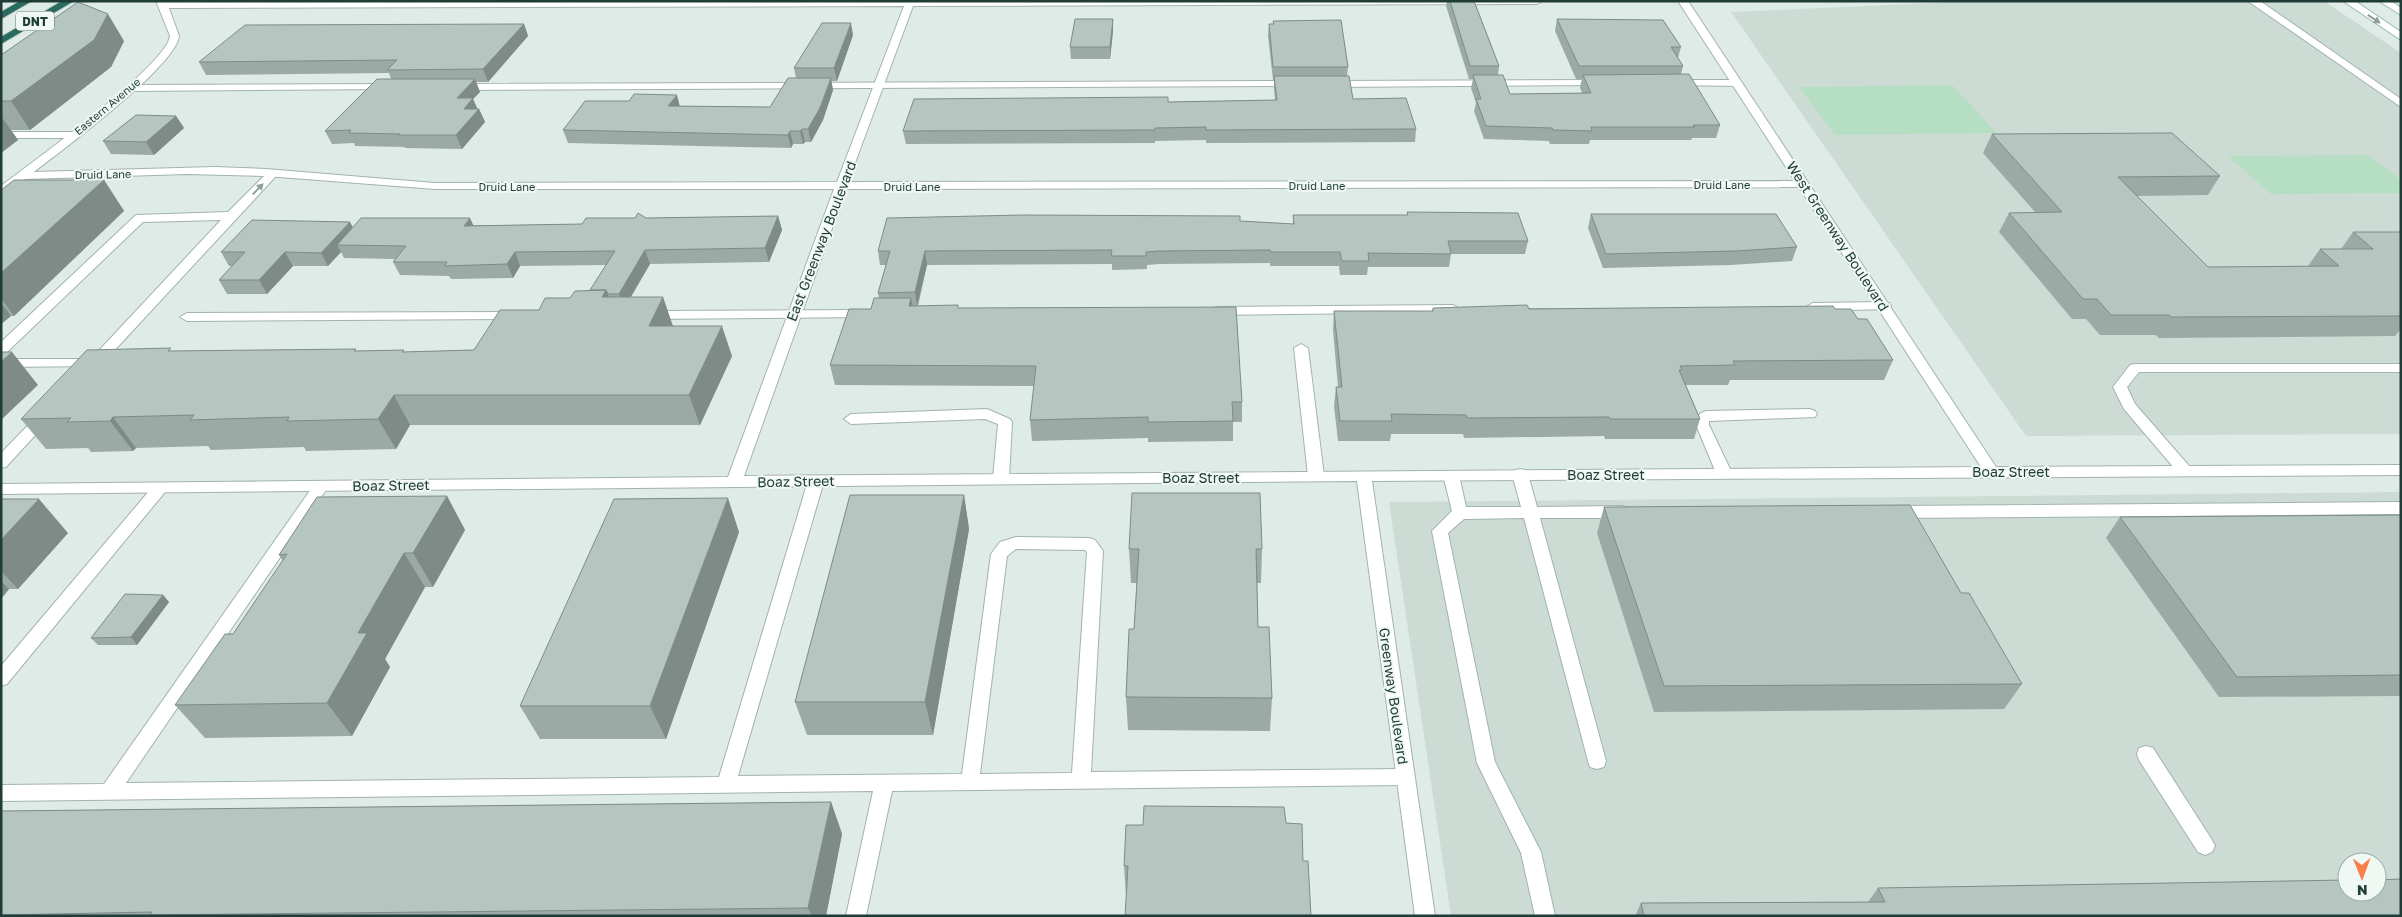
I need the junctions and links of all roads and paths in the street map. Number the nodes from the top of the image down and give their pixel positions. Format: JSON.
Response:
{"nodes":[{"id":1,"x":27,"y":1,"type":"edge"},
{"id":2,"x":68,"y":1,"type":"edge"},
{"id":3,"x":1538,"y":1,"type":"edge"},
{"id":4,"x":1683,"y":1,"type":"edge"},
{"id":5,"x":2253,"y":1,"type":"edge"},
{"id":6,"x":2348,"y":1,"type":"edge"},
{"id":7,"x":2384,"y":1,"type":"edge"},
{"id":8,"x":162,"y":3,"type":"edge"},
{"id":9,"x":910,"y":3,"type":"edge"},
{"id":10,"x":2401,"y":12,"type":"edge"},
{"id":11,"x":1,"y":16,"type":"edge"},
{"id":12,"x":2401,"y":36,"type":"edge"},
{"id":13,"x":1,"y":41,"type":"edge"},
{"id":14,"x":1607,"y":83,"type":"edge"},
{"id":15,"x":1657,"y":83,"type":"edge"},
{"id":16,"x":1737,"y":83,"type":"junction"},
{"id":17,"x":879,"y":86,"type":"junction"},
{"id":18,"x":450,"y":87,"type":"edge"},
{"id":19,"x":130,"y":88,"type":"junction"},
{"id":20,"x":400,"y":88,"type":"edge"},
{"id":21,"x":2401,"y":104,"type":"edge"},
{"id":22,"x":1,"y":135,"type":"edge"},
{"id":23,"x":72,"y":135,"type":"junction"},
{"id":24,"x":274,"y":173,"type":"junction"},
{"id":25,"x":22,"y":176,"type":"junction"},
{"id":26,"x":1804,"y":184,"type":"junction"},
{"id":27,"x":842,"y":187,"type":"junction"},
{"id":28,"x":1,"y":192,"type":"edge"},
{"id":29,"x":231,"y":216,"type":"junction"},
{"id":30,"x":1884,"y":306,"type":"junction"},
{"id":31,"x":1795,"y":307,"type":"edge"},
{"id":32,"x":1468,"y":309,"type":"edge"},
{"id":33,"x":1200,"y":311,"type":"edge"},
{"id":34,"x":793,"y":314,"type":"junction"},
{"id":35,"x":882,"y":314,"type":"edge"},
{"id":36,"x":634,"y":315,"type":"edge"},
{"id":37,"x":525,"y":316,"type":"edge"},
{"id":38,"x":186,"y":318,"type":"dead end"},
{"id":39,"x":1301,"y":348,"type":"dead end"},
{"id":40,"x":1,"y":350,"type":"edge"},
{"id":41,"x":95,"y":362,"type":"junction"},
{"id":42,"x":115,"y":362,"type":"edge"},
{"id":43,"x":1,"y":363,"type":"edge"},
{"id":44,"x":2401,"y":368,"type":"edge"},
{"id":45,"x":82,"y":377,"type":"edge"},
{"id":46,"x":55,"y":405,"type":"edge"},
{"id":47,"x":1810,"y":414,"type":"dead end"},
{"id":48,"x":851,"y":419,"type":"dead end"},
{"id":49,"x":1,"y":463,"type":"edge"},
{"id":50,"x":2401,"y":470,"type":"edge"},
{"id":51,"x":2185,"y":471,"type":"junction"},
{"id":52,"x":1992,"y":472,"type":"junction"},
{"id":53,"x":1724,"y":473,"type":"junction"},
{"id":54,"x":1520,"y":474,"type":"junction"},
{"id":55,"x":1451,"y":475,"type":"junction"},
{"id":56,"x":1316,"y":476,"type":"junction"},
{"id":57,"x":1364,"y":476,"type":"junction"},
{"id":58,"x":1001,"y":478,"type":"junction"},
{"id":59,"x":816,"y":481,"type":"junction"},
{"id":60,"x":734,"y":482,"type":"junction"},
{"id":61,"x":321,"y":486,"type":"junction"},
{"id":62,"x":160,"y":488,"type":"junction"},
{"id":63,"x":1,"y":489,"type":"edge"},
{"id":64,"x":2401,"y":508,"type":"edge"},
{"id":65,"x":1529,"y":512,"type":"junction"},
{"id":66,"x":1637,"y":512,"type":"edge"},
{"id":67,"x":1881,"y":512,"type":"edge"},
{"id":68,"x":1460,"y":513,"type":"junction"},
{"id":69,"x":1,"y":679,"type":"edge"},
{"id":70,"x":2146,"y":754,"type":"dead end"},
{"id":71,"x":1597,"y":761,"type":"dead end"},
{"id":72,"x":1405,"y":776,"type":"junction"},
{"id":73,"x":1081,"y":781,"type":"junction"},
{"id":74,"x":970,"y":782,"type":"junction"},
{"id":75,"x":884,"y":784,"type":"junction"},
{"id":76,"x":726,"y":786,"type":"junction"},
{"id":77,"x":110,"y":792,"type":"junction"},
{"id":78,"x":1,"y":793,"type":"edge"},
{"id":79,"x":2205,"y":846,"type":"dead end"},
{"id":80,"x":856,"y":916,"type":"edge"},
{"id":81,"x":1424,"y":916,"type":"edge"},
{"id":82,"x":1544,"y":916,"type":"edge"}],
"edges":[{"from":1,"to":11,"type":"highway","number":"DNT"},
{"from":2,"to":13,"type":"highway","number":"DNT"},
{"from":3,"to":9,"type":"street"},
{"from":4,"to":16,"type":"street","name":"West Greenway Boulevard"},
{"from":5,"to":21,"type":"street"},
{"from":6,"to":12,"type":"street","one_way":true},
{"from":7,"to":10,"type":"street"},
{"from":8,"to":9,"type":"street"},
{"from":8,"to":19,"type":"street","name":"Eastern Avenue"},
{"from":9,"to":17,"type":"street","name":"East Greenway Boulevard"},
{"from":14,"to":17,"type":"street"},
{"from":15,"to":16,"type":"street"},
{"from":16,"to":26,"type":"street","name":"West Greenway Boulevard"},
{"from":17,"to":18,"type":"street"},
{"from":17,"to":27,"type":"street","name":"East Greenway Boulevard"},
{"from":19,"to":20,"type":"street"},
{"from":19,"to":23,"type":"street","name":"Eastern Avenue"},
{"from":22,"to":23,"type":"street"},
{"from":23,"to":25,"type":"street","name":"Eastern Avenue"},
{"from":24,"to":25,"type":"street","name":"Druid Lane"},
{"from":24,"to":27,"type":"street","name":"Druid Lane"},
{"from":29,"to":24,"type":"street","one_way":true},
{"from":25,"to":28,"type":"street","name":"Eastern Avenue"},
{"from":26,"to":27,"type":"street","name":"Druid Lane"},
{"from":26,"to":30,"type":"street","name":"West Greenway Boulevard"},
{"from":27,"to":34,"type":"street","name":"East Greenway Boulevard"},
{"from":29,"to":40,"type":"street"},
{"from":29,"to":41,"type":"street"},
{"from":30,"to":31,"type":"street"},
{"from":30,"to":52,"type":"street","name":"West Greenway Boulevard"},
{"from":32,"to":33,"type":"street"},
{"from":34,"to":35,"type":"street"},
{"from":34,"to":36,"type":"street"},
{"from":34,"to":60,"type":"street","name":"East Greenway Boulevard"},
{"from":37,"to":38,"type":"street"},
{"from":39,"to":56,"type":"street"},
{"from":41,"to":42,"type":"street"},
{"from":41,"to":43,"type":"street"},
{"from":41,"to":45,"type":"street"},
{"from":44,"to":51,"type":"street"},
{"from":46,"to":49,"type":"street"},
{"from":47,"to":53,"type":"street"},
{"from":48,"to":58,"type":"street"},
{"from":50,"to":51,"type":"street","name":"Boaz Street"},
{"from":51,"to":52,"type":"street","name":"Boaz Street"},
{"from":52,"to":53,"type":"street","name":"Boaz Street"},
{"from":53,"to":54,"type":"street","name":"Boaz Street"},
{"from":54,"to":55,"type":"street","name":"Boaz Street"},
{"from":54,"to":65,"type":"street"},
{"from":55,"to":57,"type":"street","name":"Boaz Street"},
{"from":55,"to":68,"type":"street"},
{"from":56,"to":57,"type":"street","name":"Boaz Street"},
{"from":56,"to":58,"type":"street","name":"Boaz Street"},
{"from":57,"to":72,"type":"street","name":"Greenway Boulevard"},
{"from":58,"to":59,"type":"street","name":"Boaz Street"},
{"from":59,"to":60,"type":"street","name":"Boaz Street"},
{"from":59,"to":76,"type":"street"},
{"from":60,"to":61,"type":"street","name":"Boaz Street"},
{"from":61,"to":62,"type":"street","name":"Boaz Street"},
{"from":61,"to":77,"type":"street"},
{"from":62,"to":63,"type":"street","name":"Boaz Street"},
{"from":62,"to":69,"type":"street"},
{"from":64,"to":67,"type":"street"},
{"from":65,"to":66,"type":"street"},
{"from":65,"to":68,"type":"street"},
{"from":65,"to":71,"type":"street"},
{"from":68,"to":82,"type":"street"},
{"from":70,"to":79,"type":"street"},
{"from":72,"to":73,"type":"street"},
{"from":72,"to":81,"type":"street","name":"Greenway Boulevard"},
{"from":73,"to":74,"type":"street"},
{"from":73,"to":74,"type":"street"},
{"from":74,"to":75,"type":"street"},
{"from":75,"to":76,"type":"street"},
{"from":75,"to":80,"type":"street"},
{"from":76,"to":77,"type":"street"},
{"from":77,"to":78,"type":"street"}]}
